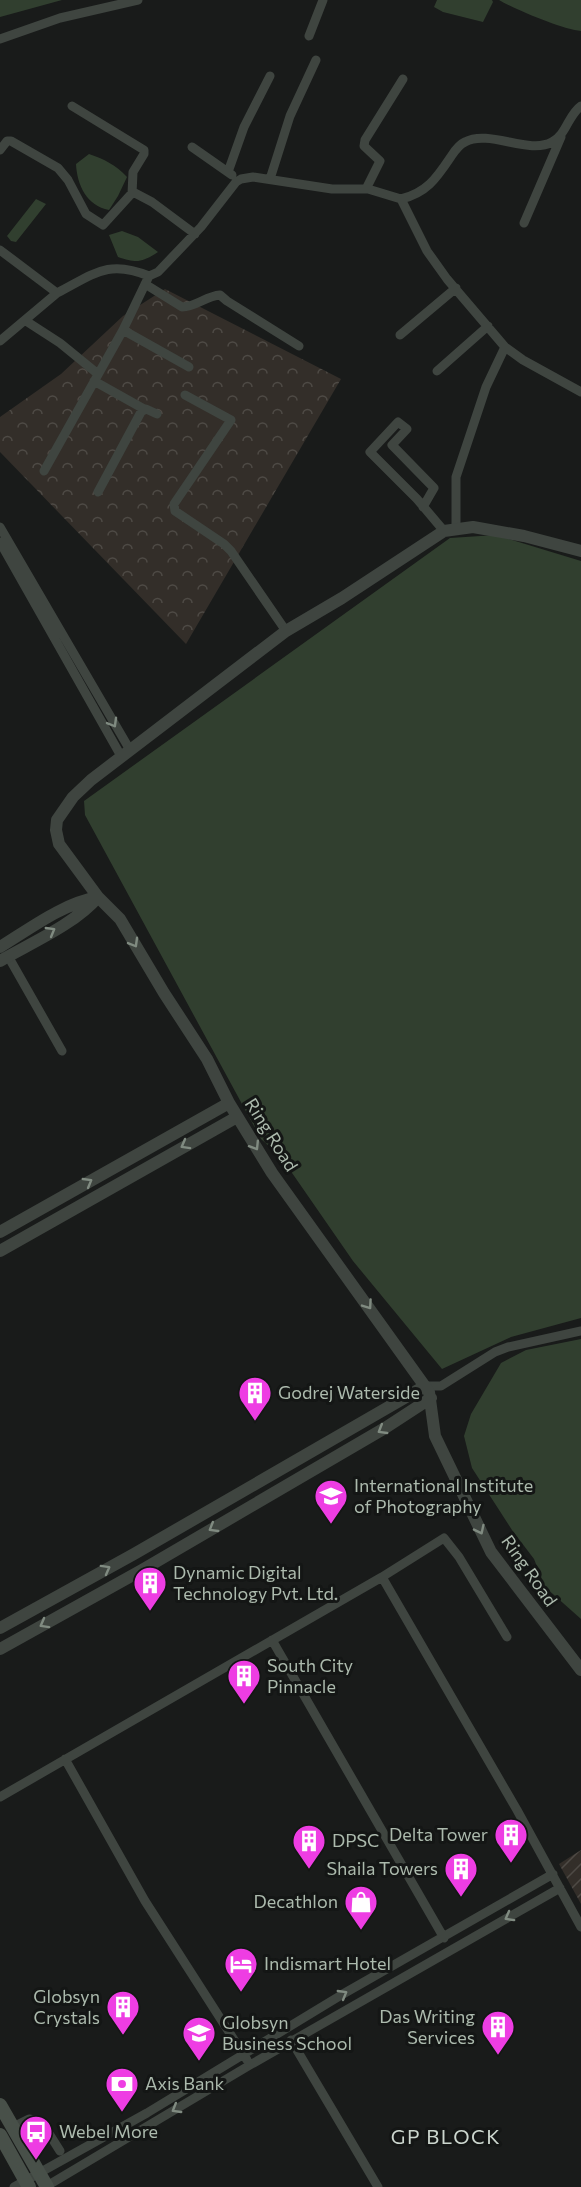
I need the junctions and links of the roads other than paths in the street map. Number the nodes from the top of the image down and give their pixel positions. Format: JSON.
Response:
{"nodes":[{"id":1,"x":138,"y":0,"type":"edge"},
{"id":2,"x":323,"y":0,"type":"edge"},
{"id":3,"x":309,"y":36,"type":"dead end"},
{"id":4,"x":0,"y":39,"type":"edge"},
{"id":5,"x":316,"y":60,"type":"dead end"},
{"id":6,"x":270,"y":76,"type":"dead end"},
{"id":7,"x":403,"y":79,"type":"dead end"},
{"id":8,"x":72,"y":106,"type":"dead end"},
{"id":9,"x":581,"y":106,"type":"edge"},
{"id":10,"x":561,"y":135,"type":"junction"},
{"id":11,"x":192,"y":147,"type":"dead end"},
{"id":12,"x":0,"y":150,"type":"edge"},
{"id":13,"x":228,"y":172,"type":"junction"},
{"id":14,"x":270,"y":179,"type":"junction"},
{"id":15,"x":239,"y":180,"type":"junction"},
{"id":16,"x":366,"y":189,"type":"junction"},
{"id":17,"x":132,"y":194,"type":"junction"},
{"id":18,"x":401,"y":199,"type":"junction"},
{"id":19,"x":524,"y":223,"type":"dead end"},
{"id":20,"x":195,"y":234,"type":"junction"},
{"id":21,"x":0,"y":250,"type":"edge"},
{"id":22,"x":147,"y":280,"type":"junction"},
{"id":23,"x":456,"y":288,"type":"junction"},
{"id":24,"x":57,"y":292,"type":"junction"},
{"id":25,"x":26,"y":321,"type":"junction"},
{"id":26,"x":488,"y":326,"type":"junction"},
{"id":27,"x":123,"y":330,"type":"junction"},
{"id":28,"x":400,"y":335,"type":"dead end"},
{"id":29,"x":0,"y":341,"type":"edge"},
{"id":30,"x":299,"y":346,"type":"dead end"},
{"id":31,"x":505,"y":346,"type":"junction"},
{"id":32,"x":189,"y":367,"type":"dead end"},
{"id":33,"x":437,"y":371,"type":"dead end"},
{"id":34,"x":96,"y":378,"type":"junction"},
{"id":35,"x":581,"y":392,"type":"edge"},
{"id":36,"x":184,"y":395,"type":"dead end"},
{"id":37,"x":144,"y":409,"type":"junction"},
{"id":38,"x":157,"y":414,"type":"dead end"},
{"id":39,"x":44,"y":471,"type":"dead end"},
{"id":40,"x":98,"y":492,"type":"dead end"},
{"id":41,"x":423,"y":507,"type":"junction"},
{"id":42,"x":0,"y":527,"type":"edge"},
{"id":43,"x":450,"y":530,"type":"junction"},
{"id":44,"x":0,"y":542,"type":"edge"},
{"id":45,"x":581,"y":551,"type":"edge"},
{"id":46,"x":286,"y":631,"type":"junction"},
{"id":47,"x":125,"y":753,"type":"junction"},
{"id":48,"x":98,"y":897,"type":"junction"},
{"id":49,"x":3,"y":955,"type":"edge"},
{"id":50,"x":62,"y":1051,"type":"dead end"},
{"id":51,"x":229,"y":1103,"type":"junction"},
{"id":52,"x":237,"y":1117,"type":"junction"},
{"id":53,"x":131,"y":1157,"type":"junction"},
{"id":54,"x":140,"y":1170,"type":"junction"},
{"id":55,"x":64,"y":1196,"type":"junction"},
{"id":56,"x":72,"y":1209,"type":"junction"},
{"id":57,"x":0,"y":1232,"type":"edge"},
{"id":58,"x":0,"y":1251,"type":"edge"},
{"id":59,"x":581,"y":1331,"type":"edge"},
{"id":60,"x":425,"y":1386,"type":"junction"},
{"id":61,"x":441,"y":1386,"type":"junction"},
{"id":62,"x":431,"y":1398,"type":"junction"},
{"id":63,"x":160,"y":1539,"type":"junction"},
{"id":64,"x":168,"y":1555,"type":"junction"},
{"id":65,"x":382,"y":1577,"type":"junction"},
{"id":66,"x":0,"y":1628,"type":"edge"},
{"id":67,"x":507,"y":1638,"type":"dead end"},
{"id":68,"x":272,"y":1640,"type":"junction"},
{"id":69,"x":0,"y":1649,"type":"edge"},
{"id":70,"x":581,"y":1670,"type":"edge"},
{"id":71,"x":65,"y":1759,"type":"junction"},
{"id":72,"x":0,"y":1797,"type":"edge"},
{"id":73,"x":553,"y":1874,"type":"junction"},
{"id":74,"x":560,"y":1888,"type":"junction"},
{"id":75,"x":581,"y":1927,"type":"edge"},
{"id":76,"x":444,"y":1938,"type":"junction"},
{"id":77,"x":291,"y":2040,"type":"junction"},
{"id":78,"x":244,"y":2055,"type":"junction"},
{"id":79,"x":250,"y":2065,"type":"junction"},
{"id":80,"x":0,"y":2105,"type":"edge"},
{"id":81,"x":13,"y":2127,"type":"junction"},
{"id":82,"x":0,"y":2135,"type":"edge"},
{"id":83,"x":60,"y":2151,"type":"dead end"},
{"id":84,"x":39,"y":2173,"type":"junction"},
{"id":85,"x":23,"y":2185,"type":"edge"},
{"id":86,"x":46,"y":2187,"type":"edge"},
{"id":87,"x":378,"y":2187,"type":"edge"}],
"edges":[{"from":1,"to":4,"type":"street"},
{"from":2,"to":3,"type":"street"},
{"from":5,"to":14,"type":"street"},
{"from":6,"to":13,"type":"street"},
{"from":7,"to":16,"type":"street"},
{"from":8,"to":17,"type":"street"},
{"from":9,"to":10,"type":"street"},
{"from":10,"to":18,"type":"street"},
{"from":10,"to":19,"type":"street"},
{"from":11,"to":13,"type":"street"},
{"from":12,"to":17,"type":"street"},
{"from":13,"to":15,"type":"street"},
{"from":14,"to":15,"type":"street"},
{"from":14,"to":16,"type":"street"},
{"from":15,"to":20,"type":"street"},
{"from":16,"to":18,"type":"street"},
{"from":17,"to":20,"type":"street"},
{"from":18,"to":23,"type":"street"},
{"from":20,"to":22,"type":"street"},
{"from":21,"to":24,"type":"street"},
{"from":22,"to":24,"type":"street"},
{"from":22,"to":27,"type":"street"},
{"from":22,"to":30,"type":"street"},
{"from":23,"to":26,"type":"street"},
{"from":23,"to":28,"type":"street"},
{"from":24,"to":25,"type":"street"},
{"from":25,"to":29,"type":"street"},
{"from":25,"to":34,"type":"street"},
{"from":26,"to":31,"type":"street"},
{"from":26,"to":33,"type":"street"},
{"from":27,"to":32,"type":"street"},
{"from":27,"to":34,"type":"street"},
{"from":31,"to":35,"type":"street"},
{"from":31,"to":43,"type":"street"},
{"from":34,"to":37,"type":"street"},
{"from":34,"to":39,"type":"street"},
{"from":36,"to":46,"type":"street"},
{"from":37,"to":38,"type":"street"},
{"from":37,"to":40,"type":"street"},
{"from":41,"to":41,"type":"street"},
{"from":41,"to":43,"type":"street"},
{"from":42,"to":47,"type":"street","one_way":true},
{"from":43,"to":45,"type":"street"},
{"from":43,"to":46,"type":"street"},
{"from":44,"to":47,"type":"street"},
{"from":46,"to":47,"type":"street"},
{"from":47,"to":48,"type":"street","name":"Ring Road"},
{"from":49,"to":48,"type":"street","one_way":true},
{"from":48,"to":51,"type":"street","name":"Ring Road","one_way":true},
{"from":49,"to":50,"type":"street"},
{"from":51,"to":52,"type":"street","name":"Ring Road"},
{"from":51,"to":53,"type":"street"},
{"from":52,"to":54,"type":"street","one_way":true},
{"from":52,"to":60,"type":"street","name":"Ring Road","one_way":true},
{"from":53,"to":54,"type":"street"},
{"from":55,"to":53,"type":"street","one_way":true},
{"from":54,"to":56,"type":"street"},
{"from":55,"to":56,"type":"street"},
{"from":55,"to":57,"type":"street"},
{"from":56,"to":58,"type":"street"},
{"from":59,"to":61,"type":"street"},
{"from":60,"to":61,"type":"street"},
{"from":60,"to":62,"type":"street","name":"Ring Road"},
{"from":60,"to":63,"type":"street"},
{"from":61,"to":62,"type":"street"},
{"from":62,"to":64,"type":"street","one_way":true},
{"from":62,"to":70,"type":"street","name":"Ring Road","one_way":true},
{"from":63,"to":64,"type":"street"},
{"from":66,"to":63,"type":"street","one_way":true},
{"from":64,"to":69,"type":"street","one_way":true},
{"from":65,"to":67,"type":"street"},
{"from":65,"to":68,"type":"street"},
{"from":65,"to":73,"type":"street"},
{"from":68,"to":71,"type":"street"},
{"from":68,"to":76,"type":"street"},
{"from":71,"to":72,"type":"street"},
{"from":71,"to":78,"type":"street"},
{"from":73,"to":74,"type":"street"},
{"from":73,"to":76,"type":"street"},
{"from":74,"to":75,"type":"street"},
{"from":74,"to":77,"type":"street","one_way":true},
{"from":78,"to":76,"type":"street","one_way":true},
{"from":77,"to":79,"type":"street"},
{"from":77,"to":87,"type":"street"},
{"from":78,"to":79,"type":"street"},
{"from":78,"to":84,"type":"street"},
{"from":79,"to":86,"type":"street","one_way":true},
{"from":80,"to":81,"type":"main road"},
{"from":81,"to":83,"type":"street"},
{"from":81,"to":84,"type":"main road"},
{"from":82,"to":85,"type":"main road"},
{"from":84,"to":85,"type":"street"},
{"from":84,"to":86,"type":"main road"}]}
